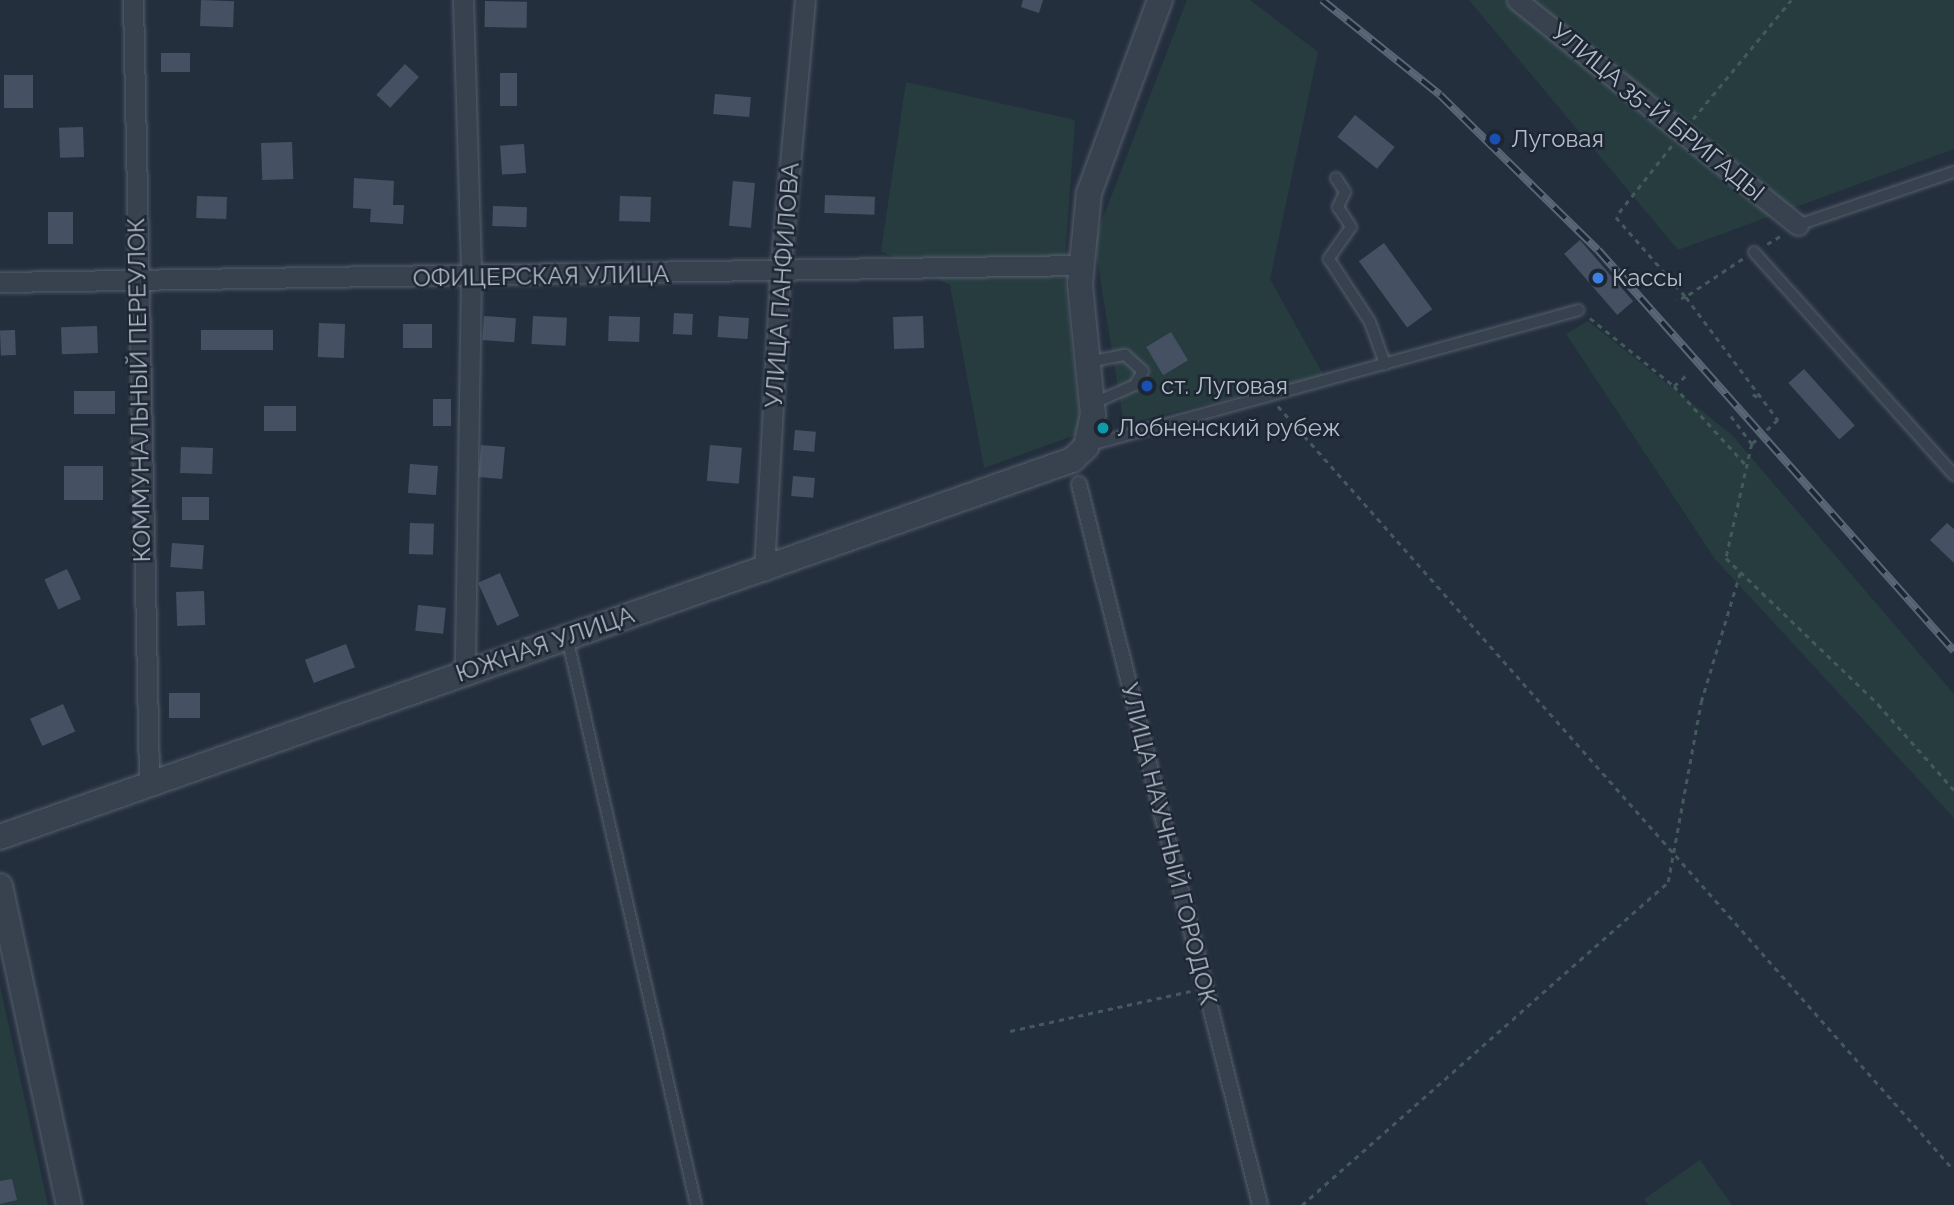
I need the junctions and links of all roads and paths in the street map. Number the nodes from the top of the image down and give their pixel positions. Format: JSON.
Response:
{"nodes":[{"id":1,"x":133,"y":0,"type":"edge"},
{"id":2,"x":463,"y":0,"type":"edge"},
{"id":3,"x":805,"y":0,"type":"edge"},
{"id":4,"x":1160,"y":0,"type":"edge"},
{"id":5,"x":1517,"y":0,"type":"edge"},
{"id":6,"x":1791,"y":0,"type":"edge"},
{"id":7,"x":1685,"y":130,"type":"junction"},
{"id":8,"x":1954,"y":172,"type":"edge"},
{"id":9,"x":1336,"y":178,"type":"dead end"},
{"id":10,"x":1798,"y":225,"type":"junction"},
{"id":11,"x":1754,"y":252,"type":"junction"},
{"id":12,"x":1082,"y":265,"type":"junction"},
{"id":13,"x":780,"y":274,"type":"junction"},
{"id":14,"x":471,"y":276,"type":"junction"},
{"id":15,"x":135,"y":281,"type":"junction"},
{"id":16,"x":0,"y":282,"type":"edge"},
{"id":17,"x":1686,"y":297,"type":"junction"},
{"id":18,"x":1676,"y":300,"type":"dead end"},
{"id":19,"x":1578,"y":310,"type":"joint"},
{"id":20,"x":1087,"y":362,"type":"junction"},
{"id":21,"x":1385,"y":363,"type":"junction"},
{"id":22,"x":1688,"y":374,"type":"dead end"},
{"id":23,"x":1674,"y":386,"type":"junction"},
{"id":24,"x":1753,"y":394,"type":"dead end"},
{"id":25,"x":1269,"y":396,"type":"junction"},
{"id":26,"x":1763,"y":401,"type":"junction"},
{"id":27,"x":1092,"y":404,"type":"junction"},
{"id":28,"x":1731,"y":416,"type":"dead end"},
{"id":29,"x":1752,"y":444,"type":"junction"},
{"id":30,"x":1086,"y":446,"type":"junction"},
{"id":31,"x":1747,"y":466,"type":"junction"},
{"id":32,"x":1954,"y":475,"type":"edge"},
{"id":33,"x":1079,"y":484,"type":"dead end"},
{"id":34,"x":764,"y":570,"type":"junction"},
{"id":35,"x":1740,"y":573,"type":"junction"},
{"id":36,"x":567,"y":636,"type":"junction"},
{"id":37,"x":465,"y":670,"type":"junction"},
{"id":38,"x":149,"y":780,"type":"junction"},
{"id":39,"x":1954,"y":790,"type":"edge"},
{"id":40,"x":0,"y":837,"type":"edge"},
{"id":41,"x":1673,"y":855,"type":"junction"},
{"id":42,"x":0,"y":886,"type":"edge"},
{"id":43,"x":1206,"y":988,"type":"junction"},
{"id":44,"x":1010,"y":1031,"type":"dead end"},
{"id":45,"x":1953,"y":1168,"type":"edge"},
{"id":46,"x":69,"y":1205,"type":"edge"},
{"id":47,"x":696,"y":1205,"type":"edge"},
{"id":48,"x":1260,"y":1205,"type":"edge"},
{"id":49,"x":1302,"y":1205,"type":"edge"}],
"edges":[{"from":1,"to":15,"type":"street","name":"КОММУНАЛЬНЫЙ ПЕРЕУЛОК"},
{"from":2,"to":14,"type":"street"},
{"from":3,"to":13,"type":"street","name":"УЛИЦА ПАНФИЛОВА"},
{"from":4,"to":12,"type":"street"},
{"from":5,"to":7,"type":"street","name":"УЛИЦА 35-Й БРИГАДЫ"},
{"from":6,"to":7,"type":"path"},
{"from":7,"to":10,"type":"street","name":"УЛИЦА 35-Й БРИГАДЫ"},
{"from":7,"to":17,"type":"path"},
{"from":8,"to":10,"type":"lane"},
{"from":9,"to":21,"type":"lane"},
{"from":10,"to":11,"type":"path"},
{"from":11,"to":17,"type":"path"},
{"from":11,"to":32,"type":"lane"},
{"from":12,"to":13,"type":"street","name":"ОФИЦЕРСКАЯ УЛИЦА"},
{"from":12,"to":20,"type":"street"},
{"from":13,"to":14,"type":"street","name":"ОФИЦЕРСКАЯ УЛИЦА"},
{"from":13,"to":34,"type":"street","name":"УЛИЦА ПАНФИЛОВА"},
{"from":14,"to":15,"type":"street","name":"ОФИЦЕРСКАЯ УЛИЦА"},
{"from":14,"to":37,"type":"street"},
{"from":15,"to":16,"type":"street","name":"ОФИЦЕРСКАЯ УЛИЦА"},
{"from":15,"to":38,"type":"street","name":"КОММУНАЛЬНЫЙ ПЕРЕУЛОК"},
{"from":17,"to":18,"type":"path"},
{"from":17,"to":26,"type":"path"},
{"from":19,"to":21,"type":"lane"},
{"from":19,"to":23,"type":"path"},
{"from":20,"to":27,"type":"street"},
{"from":20,"to":27,"type":"lane"},
{"from":21,"to":25,"type":"lane"},
{"from":22,"to":23,"type":"path"},
{"from":23,"to":31,"type":"path"},
{"from":24,"to":26,"type":"path"},
{"from":25,"to":30,"type":"lane"},
{"from":25,"to":41,"type":"path"},
{"from":26,"to":29,"type":"path"},
{"from":27,"to":30,"type":"street"},
{"from":28,"to":29,"type":"path"},
{"from":29,"to":31,"type":"path"},
{"from":30,"to":34,"type":"street","name":"ЮЖНАЯ УЛИЦА"},
{"from":31,"to":35,"type":"path"},
{"from":33,"to":43,"type":"street","name":"УЛИЦА НАУЧНЫЙ ГОРОДОК"},
{"from":34,"to":36,"type":"street","name":"ЮЖНАЯ УЛИЦА"},
{"from":35,"to":39,"type":"path"},
{"from":35,"to":41,"type":"path"},
{"from":36,"to":37,"type":"street","name":"ЮЖНАЯ УЛИЦА"},
{"from":36,"to":47,"type":"lane"},
{"from":37,"to":38,"type":"street","name":"ЮЖНАЯ УЛИЦА"},
{"from":38,"to":40,"type":"street","name":"ЮЖНАЯ УЛИЦА"},
{"from":41,"to":45,"type":"path"},
{"from":41,"to":49,"type":"path"},
{"from":42,"to":46,"type":"street"},
{"from":43,"to":44,"type":"path"},
{"from":43,"to":48,"type":"street","name":"УЛИЦА НАУЧНЫЙ ГОРОДОК"}]}
